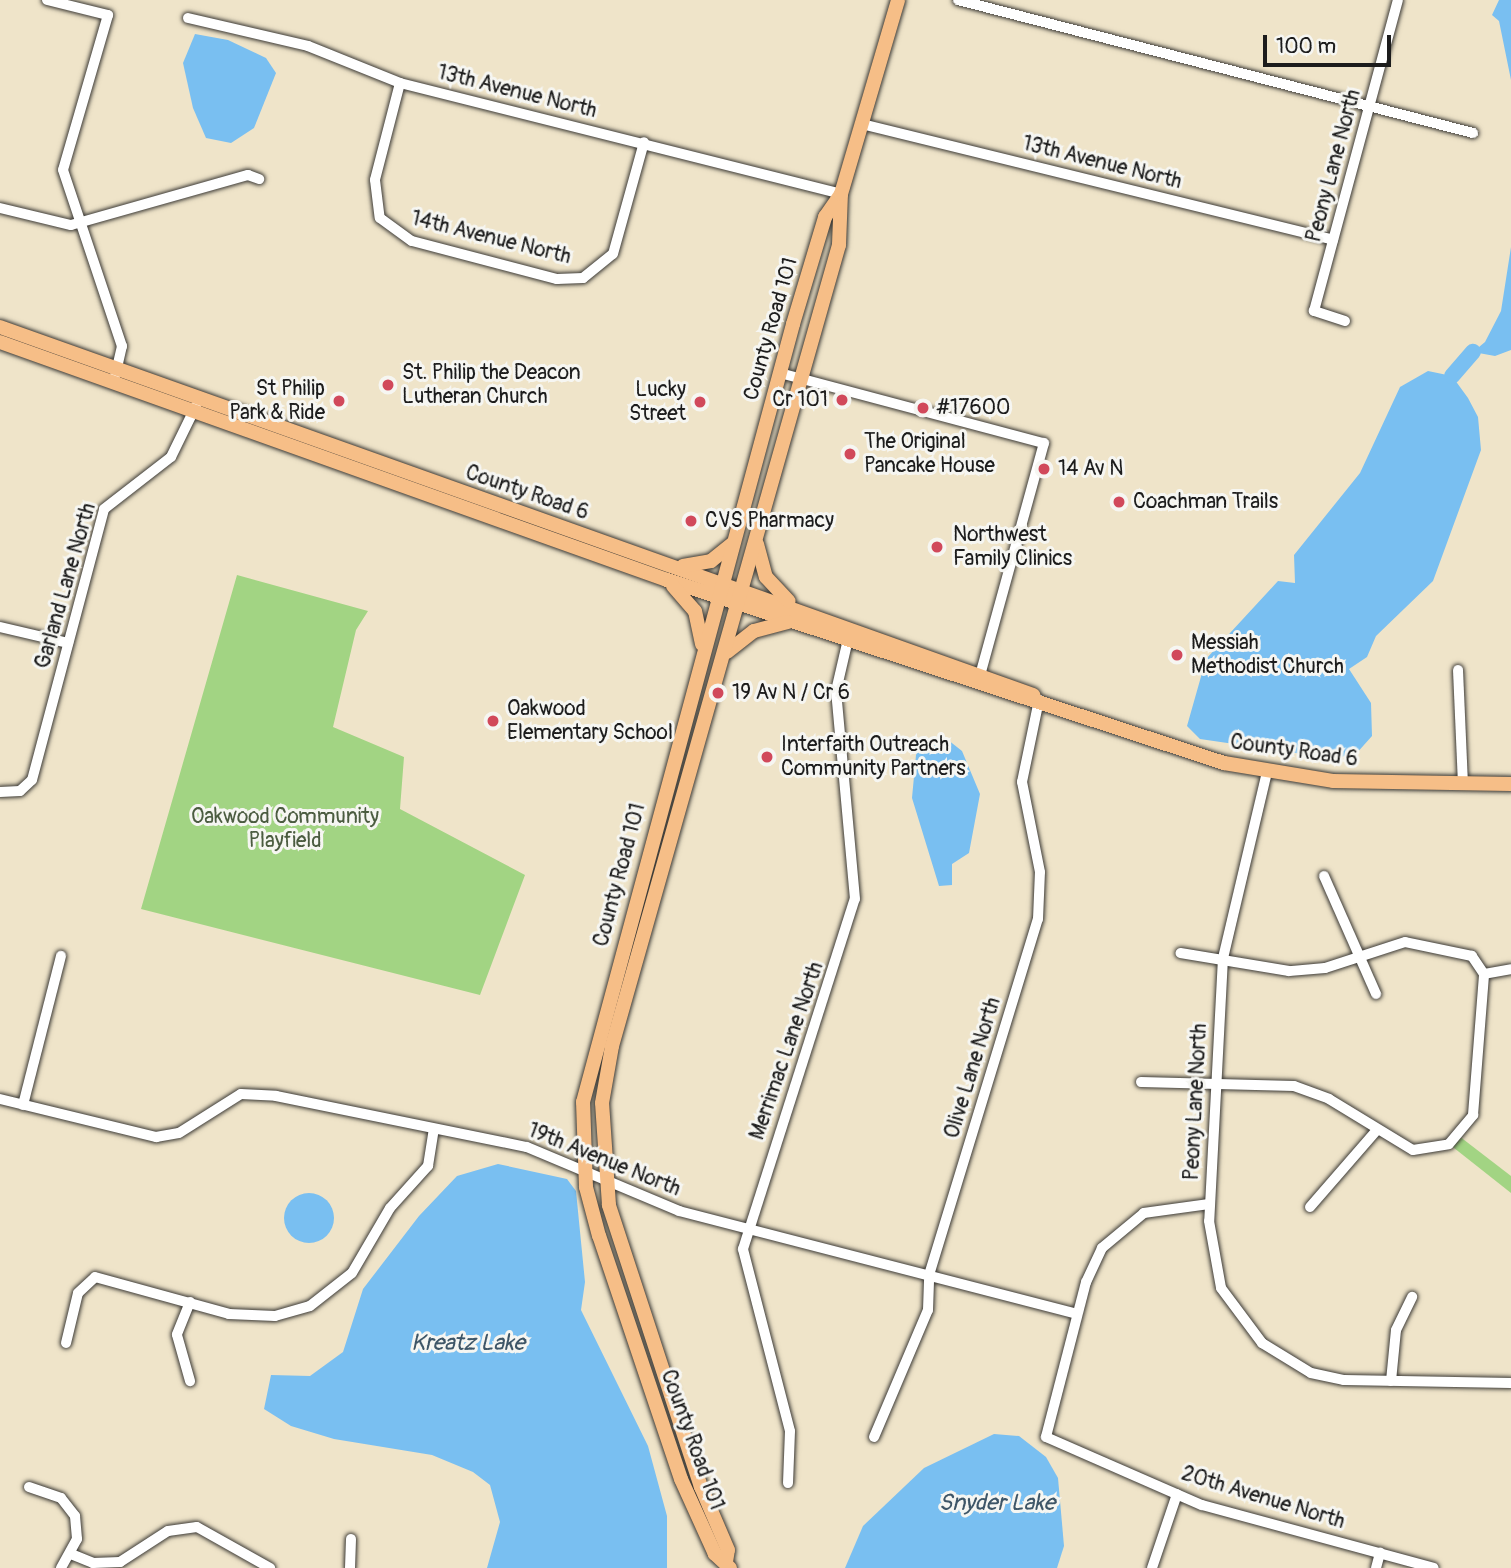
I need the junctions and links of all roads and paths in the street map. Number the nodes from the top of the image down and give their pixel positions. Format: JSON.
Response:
{"nodes":[{"id":1,"x":47,"y":0,"type":"edge"},
{"id":2,"x":897,"y":0,"type":"edge"},
{"id":3,"x":958,"y":0,"type":"edge"},
{"id":4,"x":1398,"y":0,"type":"edge"},
{"id":5,"x":188,"y":18,"type":"dead end"},
{"id":6,"x":400,"y":83,"type":"junction"},
{"id":7,"x":1369,"y":106,"type":"junction"},
{"id":8,"x":862,"y":124,"type":"junction"},
{"id":9,"x":1474,"y":133,"type":"dead end"},
{"id":10,"x":644,"y":142,"type":"junction"},
{"id":11,"x":259,"y":179,"type":"dead end"},
{"id":12,"x":841,"y":194,"type":"junction"},
{"id":13,"x":0,"y":208,"type":"edge"},
{"id":14,"x":83,"y":223,"type":"junction"},
{"id":15,"x":1333,"y":240,"type":"junction"},
{"id":16,"x":1345,"y":321,"type":"dead end"},
{"id":17,"x":0,"y":327,"type":"edge"},
{"id":18,"x":0,"y":342,"type":"edge"},
{"id":19,"x":780,"y":373,"type":"junction"},
{"id":20,"x":115,"y":376,"type":"junction"},
{"id":21,"x":802,"y":380,"type":"junction"},
{"id":22,"x":196,"y":407,"type":"junction"},
{"id":23,"x":757,"y":542,"type":"junction"},
{"id":24,"x":733,"y":543,"type":"junction"},
{"id":25,"x":678,"y":567,"type":"junction"},
{"id":26,"x":667,"y":580,"type":"junction"},
{"id":27,"x":723,"y":582,"type":"junction"},
{"id":28,"x":743,"y":588,"type":"junction"},
{"id":29,"x":718,"y":598,"type":"junction"},
{"id":30,"x":738,"y":605,"type":"junction"},
{"id":31,"x":792,"y":605,"type":"junction"},
{"id":32,"x":790,"y":622,"type":"junction"},
{"id":33,"x":852,"y":626,"type":"junction"},
{"id":34,"x":0,"y":627,"type":"edge"},
{"id":35,"x":847,"y":641,"type":"junction"},
{"id":36,"x":68,"y":643,"type":"junction"},
{"id":37,"x":703,"y":650,"type":"junction"},
{"id":38,"x":726,"y":653,"type":"junction"},
{"id":39,"x":1458,"y":670,"type":"dead end"},
{"id":40,"x":979,"y":679,"type":"junction"},
{"id":41,"x":1039,"y":700,"type":"junction"},
{"id":42,"x":1267,"y":772,"type":"junction"},
{"id":43,"x":1463,"y":784,"type":"junction"},
{"id":44,"x":1511,"y":785,"type":"edge"},
{"id":45,"x":0,"y":792,"type":"edge"},
{"id":46,"x":1324,"y":876,"type":"dead end"},
{"id":47,"x":1180,"y":953,"type":"dead end"},
{"id":48,"x":61,"y":956,"type":"dead end"},
{"id":49,"x":1359,"y":956,"type":"junction"},
{"id":50,"x":1223,"y":958,"type":"junction"},
{"id":51,"x":1511,"y":969,"type":"edge"},
{"id":52,"x":1483,"y":974,"type":"junction"},
{"id":53,"x":1376,"y":994,"type":"dead end"},
{"id":54,"x":1217,"y":1081,"type":"junction"},
{"id":55,"x":1140,"y":1082,"type":"dead end"},
{"id":56,"x":0,"y":1099,"type":"edge"},
{"id":57,"x":23,"y":1105,"type":"junction"},
{"id":58,"x":434,"y":1130,"type":"junction"},
{"id":59,"x":1376,"y":1131,"type":"junction"},
{"id":60,"x":585,"y":1170,"type":"junction"},
{"id":61,"x":603,"y":1178,"type":"junction"},
{"id":62,"x":1209,"y":1204,"type":"junction"},
{"id":63,"x":1310,"y":1207,"type":"dead end"},
{"id":64,"x":748,"y":1226,"type":"junction"},
{"id":65,"x":78,"y":1269,"type":"dead end"},
{"id":66,"x":929,"y":1275,"type":"junction"},
{"id":67,"x":86,"y":1281,"type":"junction"},
{"id":68,"x":1412,"y":1297,"type":"dead end"},
{"id":69,"x":190,"y":1302,"type":"junction"},
{"id":70,"x":1077,"y":1314,"type":"junction"},
{"id":71,"x":66,"y":1343,"type":"dead end"},
{"id":72,"x":190,"y":1381,"type":"dead end"},
{"id":73,"x":1391,"y":1381,"type":"junction"},
{"id":74,"x":1511,"y":1383,"type":"edge"},
{"id":75,"x":874,"y":1437,"type":"dead end"},
{"id":76,"x":1046,"y":1437,"type":"joint"},
{"id":77,"x":788,"y":1483,"type":"dead end"},
{"id":78,"x":29,"y":1487,"type":"dead end"},
{"id":79,"x":1177,"y":1494,"type":"junction"},
{"id":80,"x":351,"y":1539,"type":"dead end"},
{"id":81,"x":1380,"y":1553,"type":"junction"},
{"id":82,"x":71,"y":1554,"type":"junction"},
{"id":83,"x":724,"y":1566,"type":"edge"},
{"id":84,"x":61,"y":1568,"type":"edge"},
{"id":85,"x":270,"y":1568,"type":"edge"},
{"id":86,"x":350,"y":1568,"type":"edge"},
{"id":87,"x":1152,"y":1568,"type":"edge"},
{"id":88,"x":1376,"y":1568,"type":"edge"},
{"id":89,"x":1434,"y":1568,"type":"edge"}],
"edges":[{"from":1,"to":14,"type":"street"},
{"from":2,"to":8,"type":"main road","name":"County Road 101"},
{"from":3,"to":7,"type":"street"},
{"from":4,"to":7,"type":"street","name":"Peony Lane North"},
{"from":5,"to":6,"type":"street","name":"13th Avenue North"},
{"from":6,"to":10,"type":"street","name":"13th Avenue North"},
{"from":6,"to":10,"type":"street","name":"14th Avenue North"},
{"from":7,"to":9,"type":"street"},
{"from":7,"to":15,"type":"street","name":"Peony Lane North"},
{"from":8,"to":12,"type":"main road","name":"County Road 101"},
{"from":8,"to":15,"type":"street","name":"13th Avenue North"},
{"from":10,"to":12,"type":"street","name":"13th Avenue North"},
{"from":11,"to":14,"type":"street"},
{"from":12,"to":19,"type":"main road","name":"County Road 101"},
{"from":12,"to":21,"type":"main road","name":"County Road 101"},
{"from":13,"to":14,"type":"street"},
{"from":14,"to":20,"type":"street"},
{"from":15,"to":16,"type":"street","name":"Peony Lane North"},
{"from":17,"to":20,"type":"main road","name":"County Road 6"},
{"from":18,"to":20,"type":"main road","name":"County Road 6"},
{"from":19,"to":21,"type":"street"},
{"from":19,"to":24,"type":"main road","name":"County Road 101"},
{"from":20,"to":22,"type":"main road","name":"County Road 6"},
{"from":21,"to":23,"type":"main road","name":"County Road 101"},
{"from":21,"to":40,"type":"street"},
{"from":22,"to":25,"type":"main road","name":"County Road 6"},
{"from":22,"to":26,"type":"main road","name":"County Road 6"},
{"from":22,"to":36,"type":"street","name":"Garland Lane North"},
{"from":23,"to":28,"type":"main road","name":"County Road 101"},
{"from":23,"to":31,"type":"main road"},
{"from":24,"to":25,"type":"main road"},
{"from":24,"to":27,"type":"main road","name":"County Road 101"},
{"from":25,"to":27,"type":"main road","name":"County Road 6"},
{"from":26,"to":29,"type":"main road","name":"County Road 6"},
{"from":26,"to":37,"type":"main road"},
{"from":27,"to":28,"type":"main road","name":"County Road 6"},
{"from":27,"to":29,"type":"main road","name":"County Road 101"},
{"from":28,"to":30,"type":"main road","name":"County Road 101"},
{"from":28,"to":31,"type":"main road","name":"County Road 6"},
{"from":29,"to":30,"type":"main road","name":"County Road 6"},
{"from":29,"to":37,"type":"main road","name":"County Road 101"},
{"from":30,"to":32,"type":"main road","name":"County Road 6"},
{"from":30,"to":38,"type":"main road","name":"County Road 101"},
{"from":31,"to":33,"type":"main road","name":"County Road 6"},
{"from":32,"to":35,"type":"main road","name":"County Road 6"},
{"from":32,"to":38,"type":"main road"},
{"from":33,"to":35,"type":"street","name":"Merrimac Lane North"},
{"from":33,"to":40,"type":"main road","name":"County Road 6"},
{"from":34,"to":36,"type":"street"},
{"from":35,"to":40,"type":"main road","name":"County Road 6"},
{"from":35,"to":64,"type":"street","name":"Merrimac Lane North"},
{"from":36,"to":45,"type":"street","name":"Garland Lane North"},
{"from":37,"to":60,"type":"main road","name":"County Road 101"},
{"from":38,"to":61,"type":"main road","name":"County Road 101"},
{"from":39,"to":43,"type":"street"},
{"from":40,"to":41,"type":"main road","name":"County Road 6"},
{"from":41,"to":42,"type":"main road","name":"County Road 6"},
{"from":41,"to":66,"type":"street","name":"Olive Lane North"},
{"from":42,"to":43,"type":"main road","name":"County Road 6"},
{"from":42,"to":50,"type":"street","name":"Peony Lane North"},
{"from":43,"to":44,"type":"main road","name":"County Road 6"},
{"from":46,"to":49,"type":"street"},
{"from":47,"to":50,"type":"street"},
{"from":48,"to":57,"type":"street"},
{"from":49,"to":50,"type":"street"},
{"from":49,"to":52,"type":"street"},
{"from":49,"to":53,"type":"street"},
{"from":50,"to":54,"type":"street","name":"Peony Lane North"},
{"from":51,"to":52,"type":"street"},
{"from":52,"to":59,"type":"street"},
{"from":54,"to":55,"type":"street"},
{"from":54,"to":59,"type":"street"},
{"from":54,"to":62,"type":"street","name":"Peony Lane North"},
{"from":56,"to":57,"type":"street","name":"19th Avenue North"},
{"from":57,"to":58,"type":"street","name":"19th Avenue North"},
{"from":58,"to":60,"type":"street","name":"19th Avenue North"},
{"from":58,"to":69,"type":"street"},
{"from":59,"to":63,"type":"street"},
{"from":60,"to":61,"type":"street","name":"19th Avenue North"},
{"from":60,"to":83,"type":"main road","name":"County Road 101"},
{"from":61,"to":64,"type":"street","name":"19th Avenue North"},
{"from":61,"to":83,"type":"main road","name":"County Road 101"},
{"from":62,"to":70,"type":"street","name":"Peony Lane North"},
{"from":62,"to":73,"type":"street"},
{"from":64,"to":66,"type":"street","name":"19th Avenue North"},
{"from":64,"to":77,"type":"street","name":"Merrimac Lane North"},
{"from":65,"to":67,"type":"street"},
{"from":66,"to":70,"type":"street","name":"19th Avenue North"},
{"from":66,"to":75,"type":"street","name":"Olive Lane North"},
{"from":67,"to":69,"type":"street"},
{"from":67,"to":71,"type":"street"},
{"from":68,"to":73,"type":"street"},
{"from":69,"to":72,"type":"street"},
{"from":70,"to":76,"type":"street","name":"Peony Lane North"},
{"from":73,"to":74,"type":"street"},
{"from":76,"to":79,"type":"street","name":"20th Avenue North"},
{"from":78,"to":82,"type":"street"},
{"from":79,"to":81,"type":"street","name":"20th Avenue North"},
{"from":79,"to":87,"type":"street"},
{"from":80,"to":86,"type":"street"},
{"from":81,"to":88,"type":"street"},
{"from":81,"to":89,"type":"street","name":"20th Avenue North"},
{"from":82,"to":84,"type":"street"},
{"from":82,"to":85,"type":"street"}]}
